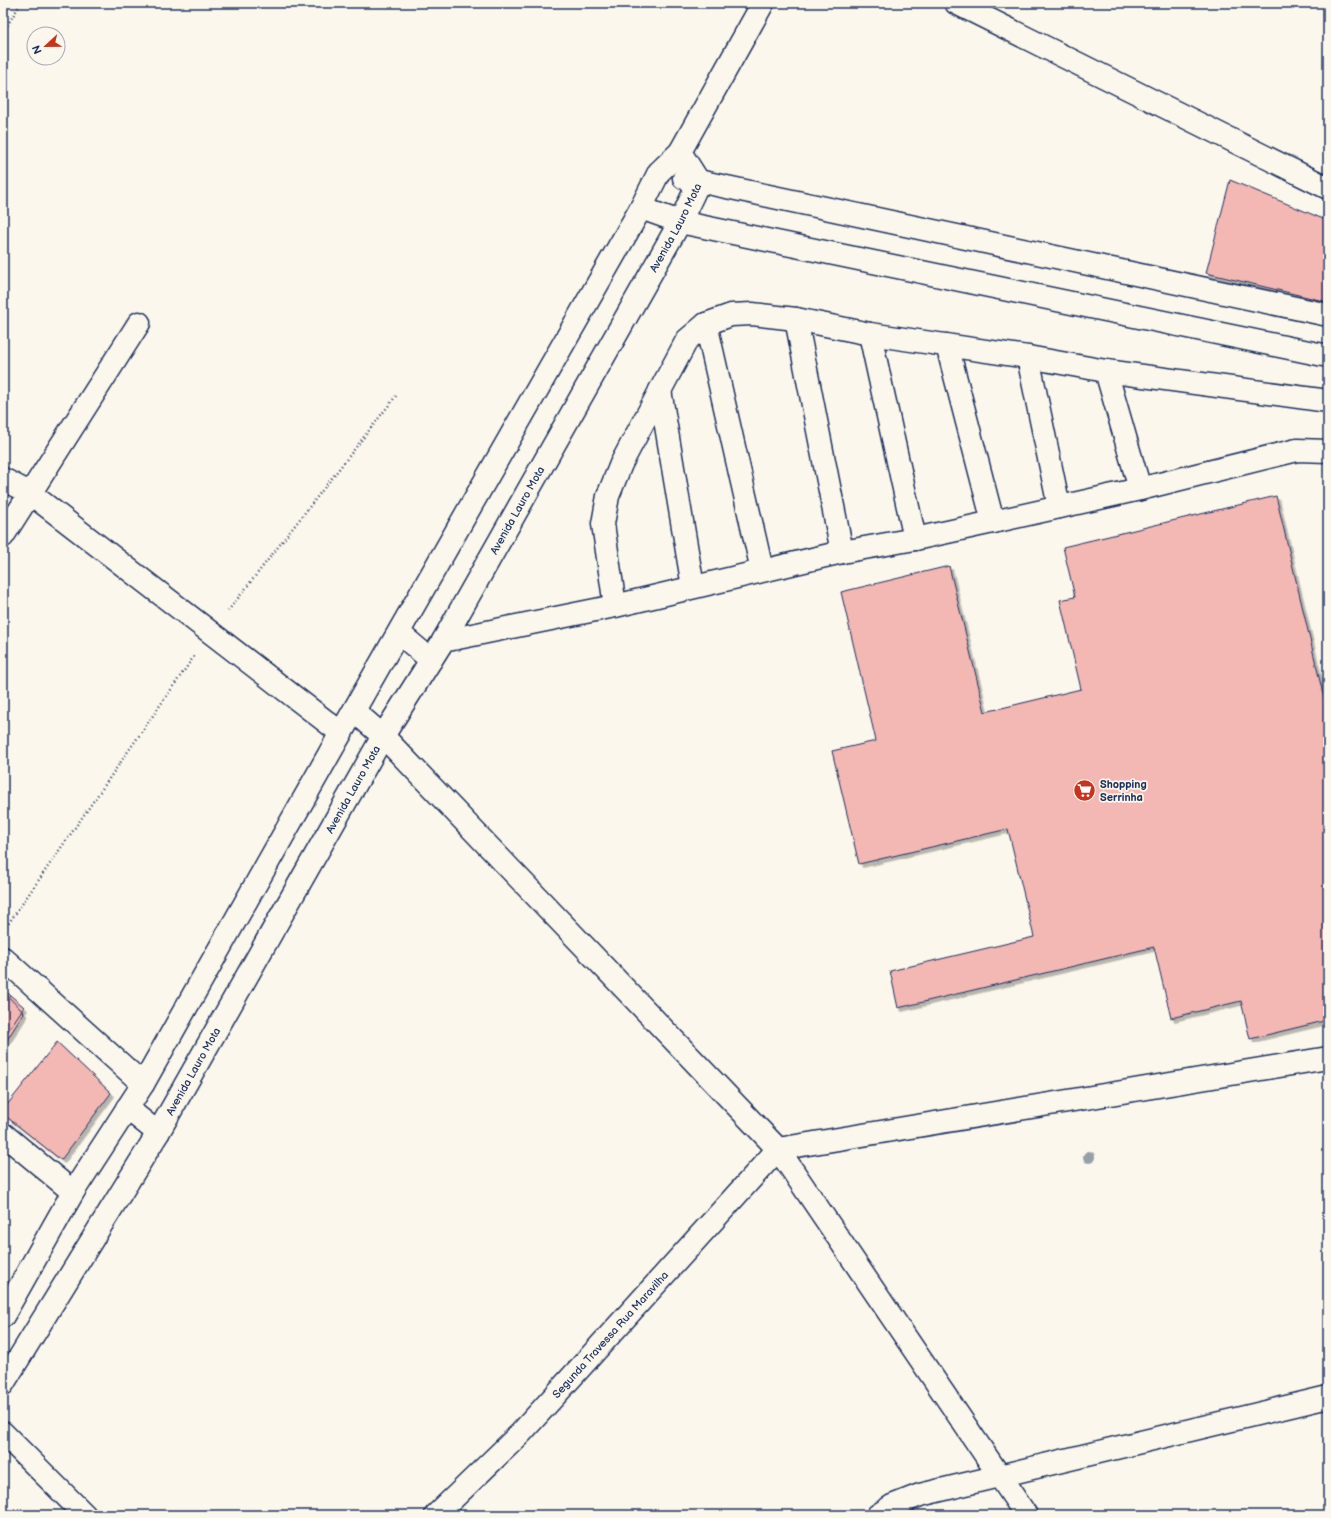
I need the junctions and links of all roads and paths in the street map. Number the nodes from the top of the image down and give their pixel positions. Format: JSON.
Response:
{"nodes":[{"id":1,"x":21,"y":3,"type":"edge"},
{"id":2,"x":763,"y":3,"type":"edge"},
{"id":3,"x":956,"y":3,"type":"edge"},
{"id":4,"x":3,"y":32,"type":"edge"},
{"id":5,"x":680,"y":152,"type":"junction"},
{"id":6,"x":660,"y":172,"type":"junction"},
{"id":7,"x":698,"y":182,"type":"junction"},
{"id":8,"x":1328,"y":188,"type":"edge"},
{"id":9,"x":641,"y":208,"type":"junction"},
{"id":10,"x":680,"y":222,"type":"junction"},
{"id":11,"x":1328,"y":315,"type":"edge"},
{"id":12,"x":796,"y":319,"type":"junction"},
{"id":13,"x":139,"y":323,"type":"dead end"},
{"id":14,"x":706,"y":324,"type":"junction"},
{"id":15,"x":870,"y":334,"type":"junction"},
{"id":16,"x":947,"y":345,"type":"junction"},
{"id":17,"x":1328,"y":356,"type":"edge"},
{"id":18,"x":1028,"y":357,"type":"junction"},
{"id":19,"x":1106,"y":371,"type":"junction"},
{"id":20,"x":660,"y":390,"type":"junction"},
{"id":21,"x":396,"y":396,"type":"dead end"},
{"id":22,"x":1328,"y":401,"type":"edge"},
{"id":23,"x":1328,"y":451,"type":"edge"},
{"id":24,"x":3,"y":479,"type":"edge"},
{"id":25,"x":1140,"y":489,"type":"junction"},
{"id":26,"x":31,"y":494,"type":"junction"},
{"id":27,"x":1059,"y":507,"type":"junction"},
{"id":28,"x":993,"y":522,"type":"junction"},
{"id":29,"x":3,"y":536,"type":"edge"},
{"id":30,"x":915,"y":539,"type":"junction"},
{"id":31,"x":842,"y":552,"type":"junction"},
{"id":32,"x":762,"y":570,"type":"junction"},
{"id":33,"x":693,"y":587,"type":"junction"},
{"id":34,"x":615,"y":606,"type":"junction"},
{"id":35,"x":211,"y":632,"type":"junction"},
{"id":36,"x":399,"y":633,"type":"junction"},
{"id":37,"x":443,"y":641,"type":"junction"},
{"id":38,"x":431,"y":660,"type":"junction"},
{"id":39,"x":354,"y":711,"type":"junction"},
{"id":40,"x":341,"y":733,"type":"junction"},
{"id":41,"x":383,"y":736,"type":"junction"},
{"id":42,"x":3,"y":932,"type":"edge"},
{"id":43,"x":3,"y":958,"type":"edge"},
{"id":44,"x":1328,"y":1058,"type":"edge"},
{"id":45,"x":143,"y":1084,"type":"junction"},
{"id":46,"x":127,"y":1108,"type":"junction"},
{"id":47,"x":158,"y":1133,"type":"junction"},
{"id":48,"x":3,"y":1134,"type":"edge"},
{"id":49,"x":778,"y":1149,"type":"junction"},
{"id":50,"x":73,"y":1192,"type":"junction"},
{"id":51,"x":3,"y":1316,"type":"edge"},
{"id":52,"x":3,"y":1384,"type":"edge"},
{"id":53,"x":1328,"y":1397,"type":"edge"},
{"id":54,"x":3,"y":1433,"type":"edge"},
{"id":55,"x":997,"y":1475,"type":"junction"},
{"id":56,"x":85,"y":1515,"type":"edge"},
{"id":57,"x":436,"y":1515,"type":"edge"},
{"id":58,"x":878,"y":1515,"type":"edge"},
{"id":59,"x":1026,"y":1515,"type":"edge"}],
"edges":[{"from":1,"to":4,"type":"path"},
{"from":2,"to":5,"type":"street"},
{"from":3,"to":8,"type":"street"},
{"from":5,"to":6,"type":"street"},
{"from":5,"to":7,"type":"street","name":"Avenida Lauro Mota"},
{"from":6,"to":7,"type":"street"},
{"from":6,"to":9,"type":"street"},
{"from":7,"to":10,"type":"street","name":"Avenida Lauro Mota"},
{"from":7,"to":11,"type":"street"},
{"from":9,"to":10,"type":"street"},
{"from":9,"to":36,"type":"street"},
{"from":10,"to":17,"type":"street"},
{"from":10,"to":37,"type":"street","name":"Avenida Lauro Mota"},
{"from":12,"to":14,"type":"street"},
{"from":12,"to":15,"type":"street"},
{"from":12,"to":31,"type":"street"},
{"from":13,"to":26,"type":"street"},
{"from":14,"to":20,"type":"street"},
{"from":14,"to":32,"type":"street"},
{"from":15,"to":16,"type":"street"},
{"from":15,"to":30,"type":"street"},
{"from":16,"to":18,"type":"street"},
{"from":16,"to":28,"type":"street"},
{"from":18,"to":19,"type":"street"},
{"from":18,"to":27,"type":"street"},
{"from":19,"to":22,"type":"street"},
{"from":19,"to":25,"type":"street"},
{"from":20,"to":33,"type":"street"},
{"from":20,"to":34,"type":"street"},
{"from":21,"to":35,"type":"path"},
{"from":23,"to":25,"type":"street"},
{"from":24,"to":26,"type":"street"},
{"from":25,"to":27,"type":"street"},
{"from":26,"to":29,"type":"street"},
{"from":26,"to":35,"type":"street"},
{"from":27,"to":28,"type":"street"},
{"from":28,"to":30,"type":"street"},
{"from":30,"to":31,"type":"street"},
{"from":31,"to":32,"type":"street"},
{"from":32,"to":33,"type":"street"},
{"from":33,"to":34,"type":"street"},
{"from":34,"to":37,"type":"street"},
{"from":35,"to":40,"type":"street"},
{"from":35,"to":42,"type":"path"},
{"from":36,"to":38,"type":"street"},
{"from":36,"to":39,"type":"street"},
{"from":37,"to":38,"type":"street","name":"Avenida Lauro Mota"},
{"from":38,"to":41,"type":"street","name":"Avenida Lauro Mota"},
{"from":39,"to":40,"type":"street"},
{"from":39,"to":41,"type":"street"},
{"from":40,"to":45,"type":"street"},
{"from":41,"to":47,"type":"street","name":"Avenida Lauro Mota"},
{"from":41,"to":49,"type":"street"},
{"from":43,"to":45,"type":"street"},
{"from":44,"to":49,"type":"street"},
{"from":45,"to":46,"type":"street"},
{"from":46,"to":47,"type":"street"},
{"from":46,"to":50,"type":"street"},
{"from":47,"to":52,"type":"street","name":"Avenida Lauro Mota"},
{"from":48,"to":50,"type":"street"},
{"from":49,"to":55,"type":"street"},
{"from":49,"to":57,"type":"street","name":"Segunda Travessa Rua Maravilha"},
{"from":50,"to":51,"type":"street"},
{"from":53,"to":55,"type":"street"},
{"from":54,"to":56,"type":"street"},
{"from":55,"to":58,"type":"street"},
{"from":55,"to":59,"type":"street"}]}
